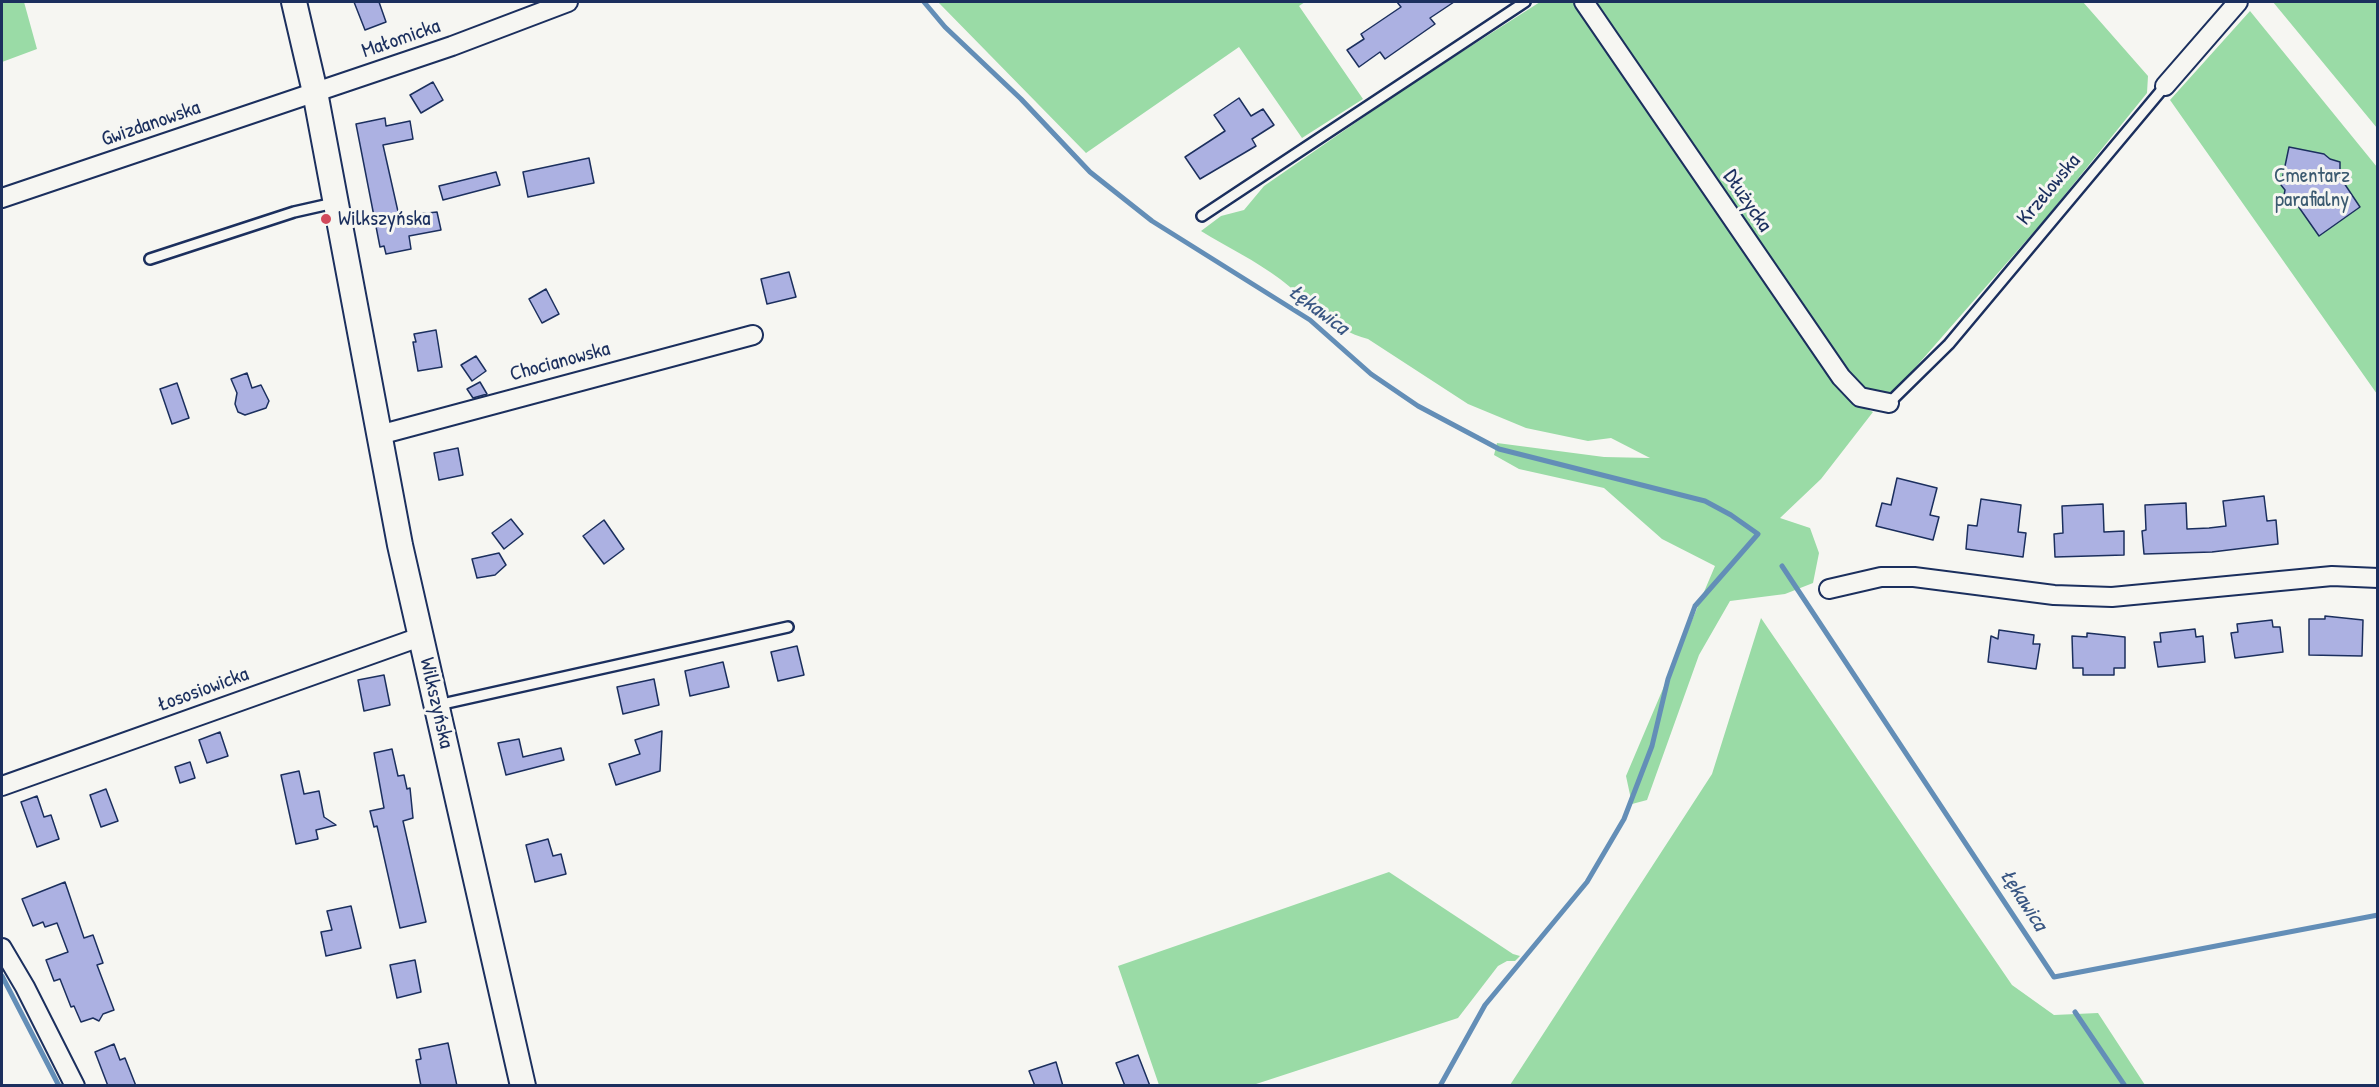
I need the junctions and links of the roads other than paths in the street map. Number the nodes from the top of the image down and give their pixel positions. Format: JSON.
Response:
{"nodes":[{"id":1,"x":294,"y":2,"type":"edge"},
{"id":2,"x":568,"y":2,"type":"edge"},
{"id":3,"x":1525,"y":2,"type":"edge"},
{"id":4,"x":1584,"y":2,"type":"edge"},
{"id":5,"x":2238,"y":2,"type":"edge"},
{"id":6,"x":2165,"y":86,"type":"joint"},
{"id":7,"x":315,"y":92,"type":"junction"},
{"id":8,"x":2,"y":198,"type":"edge"},
{"id":9,"x":334,"y":203,"type":"junction"},
{"id":10,"x":1202,"y":216,"type":"dead end"},
{"id":11,"x":150,"y":260,"type":"dead end"},
{"id":12,"x":753,"y":335,"type":"dead end"},
{"id":13,"x":1889,"y":403,"type":"joint"},
{"id":14,"x":379,"y":435,"type":"junction"},
{"id":15,"x":2378,"y":578,"type":"edge"},
{"id":16,"x":1829,"y":589,"type":"dead end"},
{"id":17,"x":788,"y":627,"type":"dead end"},
{"id":18,"x":420,"y":636,"type":"junction"},
{"id":19,"x":436,"y":706,"type":"junction"},
{"id":20,"x":2,"y":786,"type":"edge"},
{"id":21,"x":2,"y":948,"type":"edge"},
{"id":22,"x":75,"y":1086,"type":"edge"},
{"id":23,"x":523,"y":1086,"type":"edge"}],
"edges":[{"from":1,"to":7,"type":"street","name":"Wilkszyńska"},
{"from":2,"to":7,"type":"street","name":"Małomicka"},
{"from":3,"to":10,"type":"lane"},
{"from":4,"to":13,"type":"street","name":"Dłużycka"},
{"from":5,"to":6,"type":"street","name":"Krzelowska"},
{"from":6,"to":13,"type":"lane","name":"Krzelowska"},
{"from":7,"to":8,"type":"street","name":"Gwizdanowska"},
{"from":7,"to":9,"type":"street","name":"Wilkszyńska"},
{"from":9,"to":11,"type":"lane"},
{"from":9,"to":14,"type":"street","name":"Wilkszyńska"},
{"from":12,"to":14,"type":"street","name":"Chocianowska"},
{"from":14,"to":18,"type":"street","name":"Wilkszyńska"},
{"from":15,"to":16,"type":"street"},
{"from":17,"to":19,"type":"lane"},
{"from":18,"to":19,"type":"street","name":"Wilkszyńska"},
{"from":18,"to":20,"type":"street","name":"Łososiowicka"},
{"from":19,"to":23,"type":"street","name":"Wilkszyńska"},
{"from":21,"to":22,"type":"street"}]}
